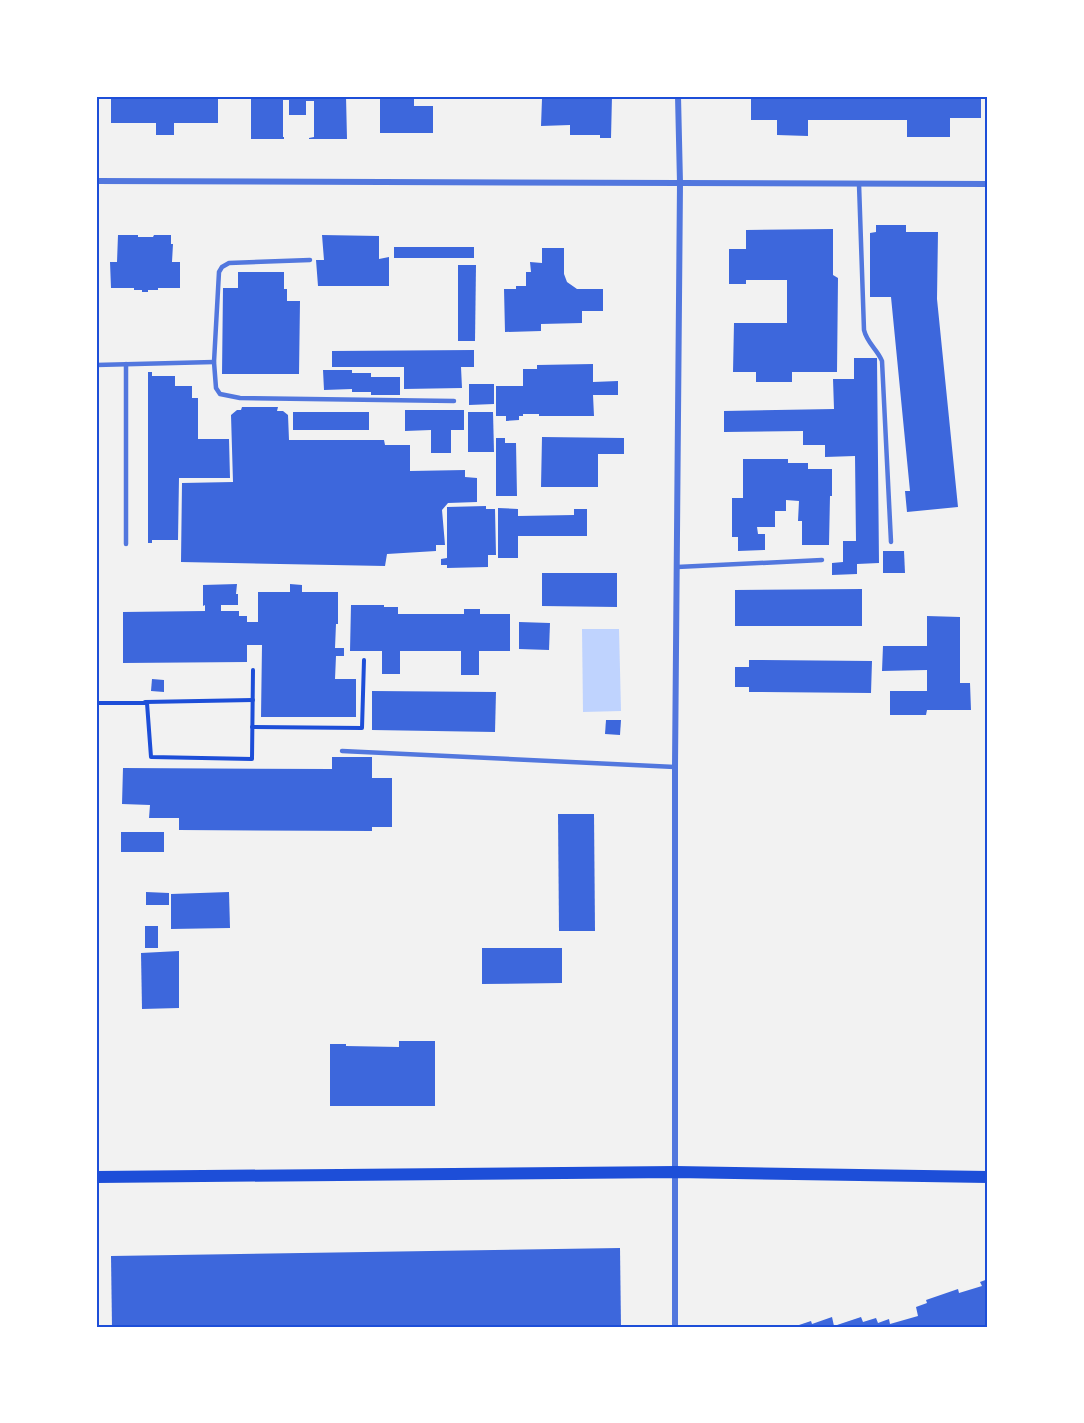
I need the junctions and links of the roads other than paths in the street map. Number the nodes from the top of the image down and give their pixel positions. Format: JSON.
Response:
{"nodes":[{"id":1,"x":678,"y":96,"type":"edge"},
{"id":2,"x":96,"y":181,"type":"edge"},
{"id":3,"x":680,"y":183,"type":"junction"},
{"id":4,"x":859,"y":184,"type":"junction"},
{"id":5,"x":988,"y":184,"type":"edge"},
{"id":6,"x":310,"y":260,"type":"dead end"},
{"id":7,"x":214,"y":362,"type":"junction"},
{"id":8,"x":126,"y":364,"type":"junction"},
{"id":9,"x":96,"y":365,"type":"edge"},
{"id":10,"x":454,"y":401,"type":"dead end"},
{"id":11,"x":891,"y":542,"type":"dead end"},
{"id":12,"x":126,"y":544,"type":"dead end"},
{"id":13,"x":822,"y":560,"type":"dead end"},
{"id":14,"x":676,"y":567,"type":"junction"},
{"id":15,"x":342,"y":751,"type":"dead end"},
{"id":16,"x":675,"y":767,"type":"junction"},
{"id":17,"x":675,"y":1172,"type":"junction"},
{"id":18,"x":96,"y":1177,"type":"edge"},
{"id":19,"x":988,"y":1177,"type":"edge"},
{"id":20,"x":675,"y":1327,"type":"edge"}],
"edges":[{"from":1,"to":3,"type":"street"},
{"from":2,"to":3,"type":"street"},
{"from":3,"to":4,"type":"street"},
{"from":3,"to":14,"type":"street"},
{"from":4,"to":5,"type":"street"},
{"from":4,"to":11,"type":"lane"},
{"from":6,"to":7,"type":"lane"},
{"from":7,"to":8,"type":"lane"},
{"from":7,"to":10,"type":"lane"},
{"from":8,"to":9,"type":"lane"},
{"from":8,"to":12,"type":"lane"},
{"from":13,"to":14,"type":"lane"},
{"from":14,"to":16,"type":"street"},
{"from":15,"to":16,"type":"lane"},
{"from":16,"to":17,"type":"street"},
{"from":17,"to":18,"type":"main road"},
{"from":17,"to":19,"type":"main road"},
{"from":17,"to":20,"type":"street"}]}
